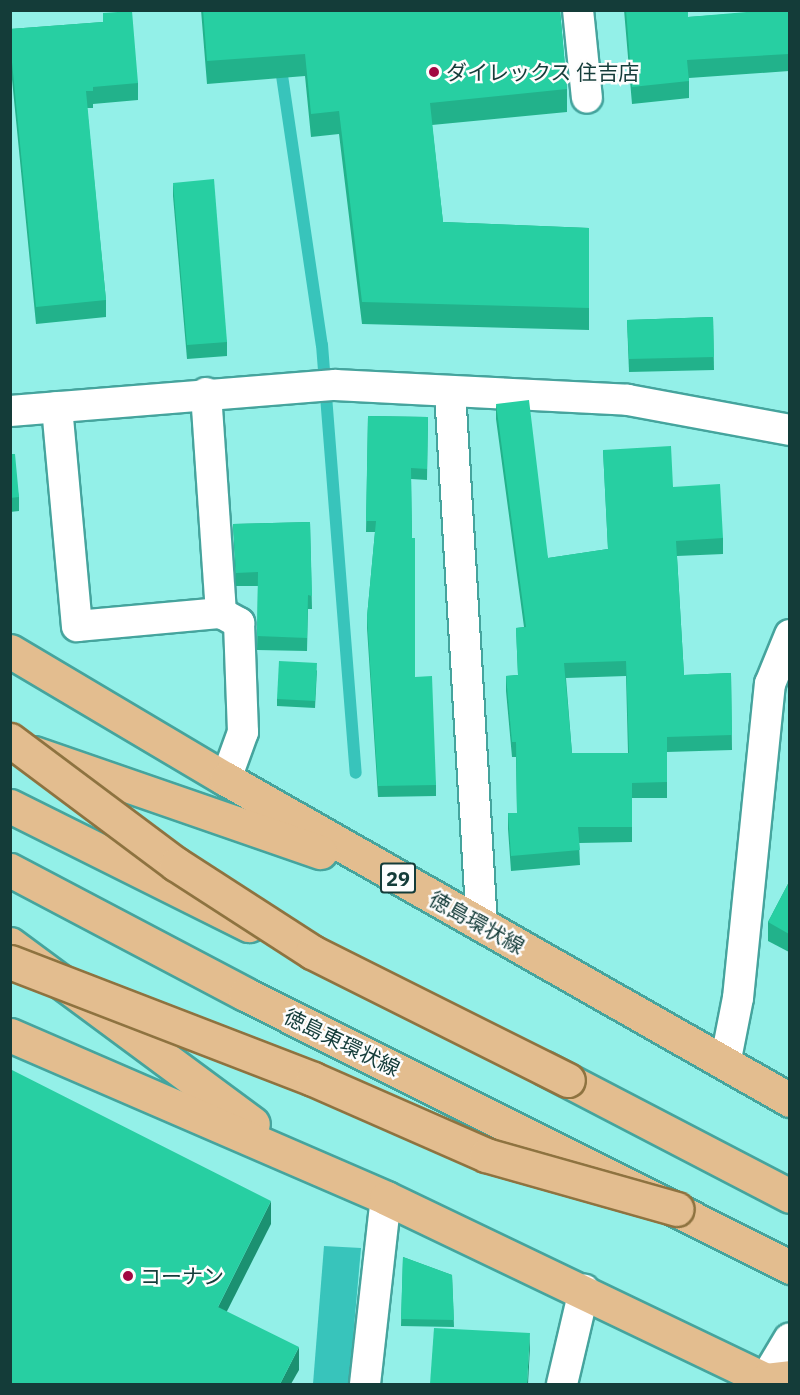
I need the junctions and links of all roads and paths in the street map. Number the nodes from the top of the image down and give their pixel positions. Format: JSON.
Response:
{"nodes":[{"id":1,"x":578,"y":10,"type":"edge"},
{"id":2,"x":587,"y":98,"type":"dead end"},
{"id":3,"x":450,"y":391,"type":"junction"},
{"id":4,"x":206,"y":393,"type":"junction"},
{"id":5,"x":57,"y":407,"type":"junction"},
{"id":6,"x":10,"y":411,"type":"edge"},
{"id":7,"x":789,"y":430,"type":"edge"},
{"id":8,"x":221,"y":613,"type":"junction"},
{"id":9,"x":789,"y":635,"type":"edge"},
{"id":10,"x":10,"y":651,"type":"edge"},
{"id":11,"x":10,"y":742,"type":"edge"},
{"id":12,"x":226,"y":779,"type":"junction"},
{"id":13,"x":10,"y":806,"type":"edge"},
{"id":14,"x":10,"y":870,"type":"edge"},
{"id":15,"x":482,"y":926,"type":"junction"},
{"id":16,"x":10,"y":944,"type":"edge"},
{"id":17,"x":10,"y":962,"type":"edge"},
{"id":18,"x":10,"y":1035,"type":"edge"},
{"id":19,"x":725,"y":1064,"type":"junction"},
{"id":20,"x":568,"y":1080,"type":"junction"},
{"id":21,"x":789,"y":1100,"type":"edge"},
{"id":22,"x":377,"y":1194,"type":"junction"},
{"id":23,"x":789,"y":1196,"type":"edge"},
{"id":24,"x":678,"y":1209,"type":"junction"},
{"id":25,"x":789,"y":1267,"type":"edge"},
{"id":26,"x":584,"y":1290,"type":"junction"},
{"id":27,"x":789,"y":1339,"type":"edge"},
{"id":28,"x":773,"y":1380,"type":"edge"},
{"id":29,"x":364,"y":1384,"type":"edge"},
{"id":30,"x":562,"y":1384,"type":"edge"}],
"edges":[{"from":1,"to":2,"type":"street"},
{"from":3,"to":4,"type":"street"},
{"from":3,"to":7,"type":"street"},
{"from":3,"to":15,"type":"street"},
{"from":4,"to":5,"type":"street"},
{"from":4,"to":8,"type":"street"},
{"from":5,"to":6,"type":"street"},
{"from":5,"to":8,"type":"street"},
{"from":8,"to":12,"type":"street"},
{"from":9,"to":19,"type":"street"},
{"from":10,"to":12,"type":"main road","name":"徳島環状線","number":"29"},
{"from":11,"to":15,"type":"main road"},
{"from":11,"to":20,"type":"main road","bridge":true},
{"from":12,"to":15,"type":"main road","name":"徳島環状線","number":"29"},
{"from":13,"to":20,"type":"main road","bridge":true},
{"from":14,"to":24,"type":"main road","name":"徳島東環状線","bridge":true},
{"from":15,"to":19,"type":"main road","name":"徳島環状線","number":"29"},
{"from":16,"to":22,"type":"main road"},
{"from":17,"to":24,"type":"main road","bridge":true},
{"from":18,"to":22,"type":"main road"},
{"from":19,"to":21,"type":"main road","name":"徳島環状線","number":"29"},
{"from":20,"to":23,"type":"main road"},
{"from":22,"to":26,"type":"main road"},
{"from":22,"to":29,"type":"street"},
{"from":24,"to":25,"type":"main road"},
{"from":26,"to":28,"type":"main road"},
{"from":26,"to":30,"type":"street"},
{"from":27,"to":28,"type":"main road"}]}
